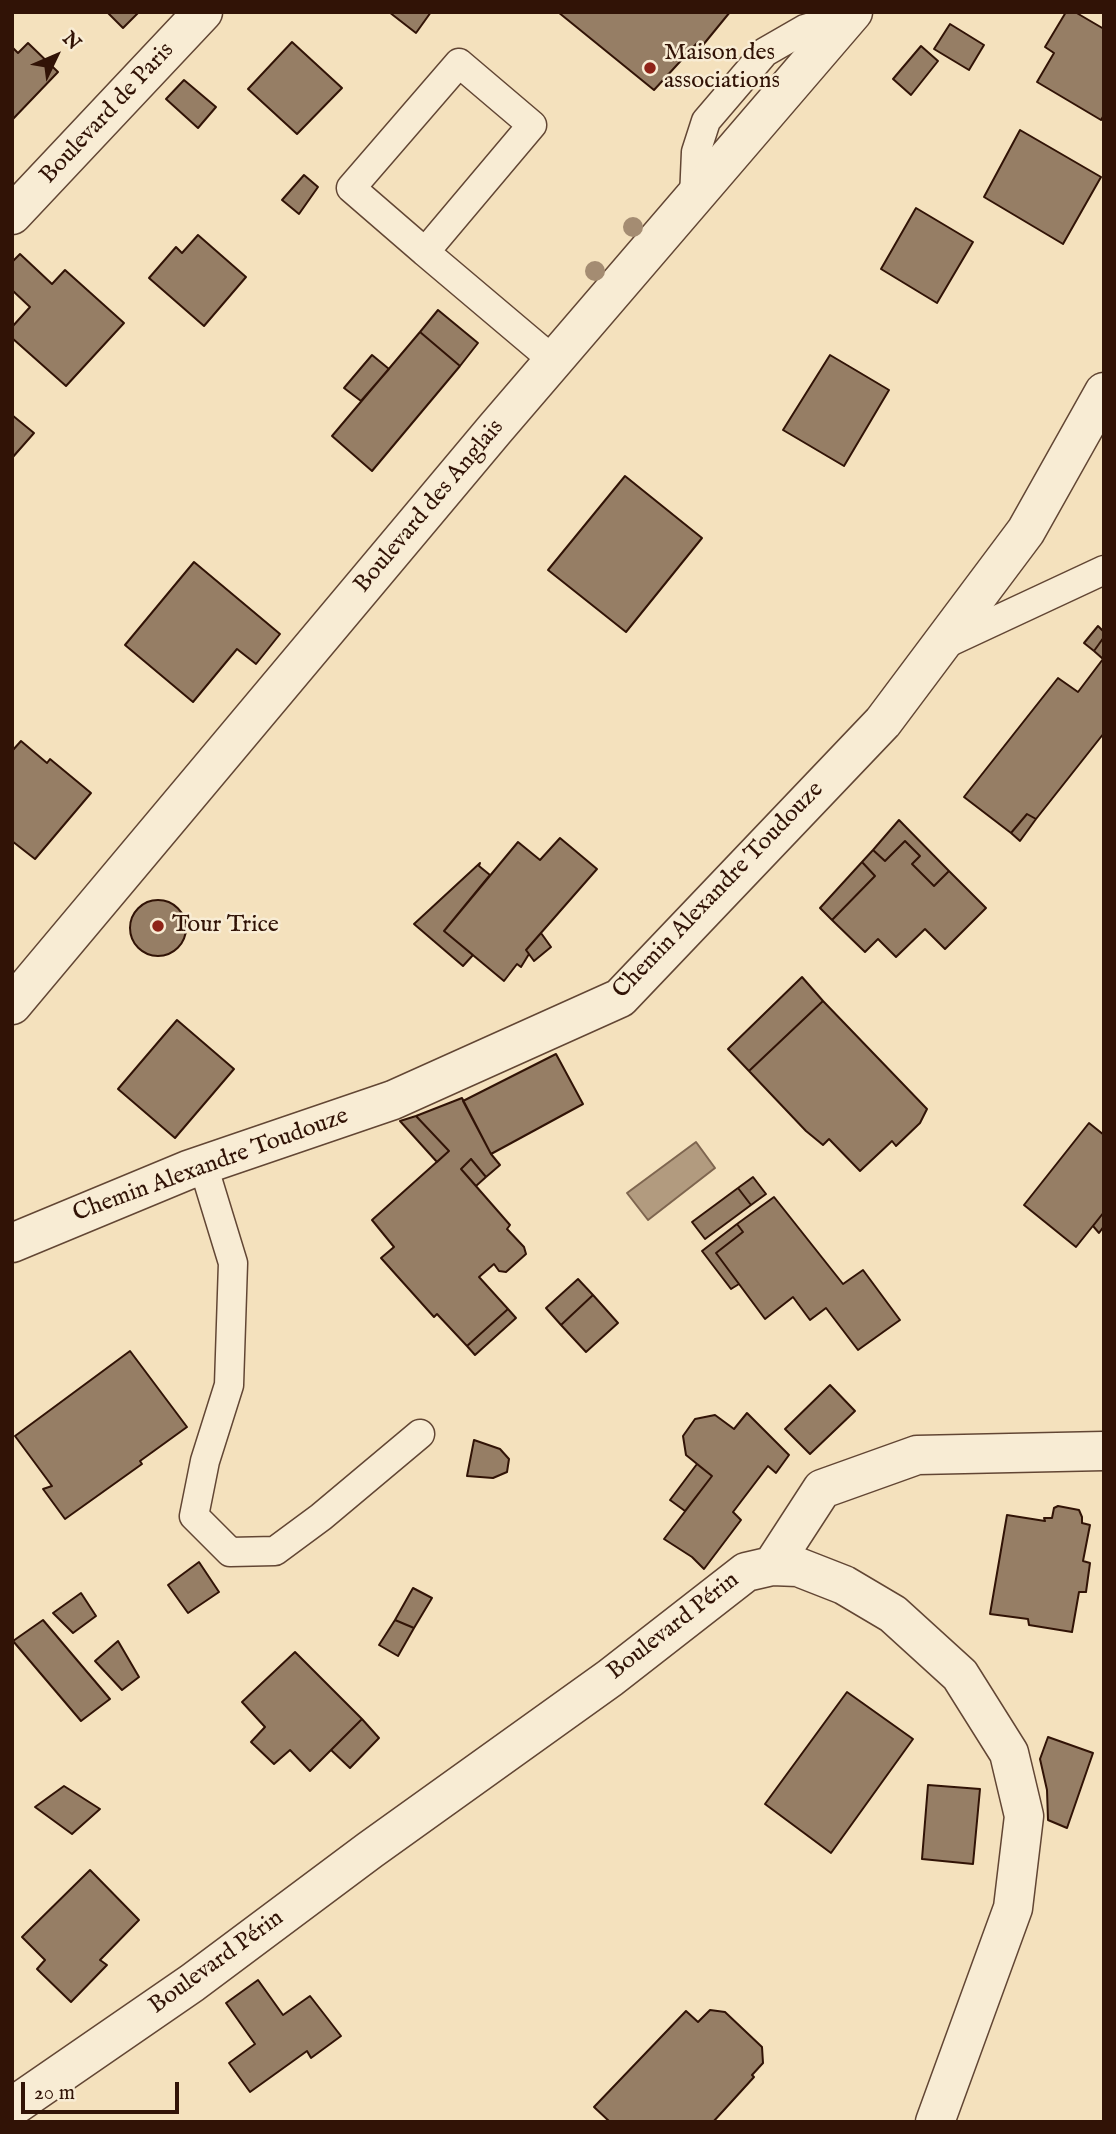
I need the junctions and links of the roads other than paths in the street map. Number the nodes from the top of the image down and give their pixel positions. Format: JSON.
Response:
{"nodes":[{"id":1,"x":203,"y":12,"type":"edge"},
{"id":2,"x":852,"y":14,"type":"edge"},
{"id":3,"x":805,"y":21,"type":"edge"},
{"id":4,"x":694,"y":198,"type":"junction"},
{"id":5,"x":12,"y":215,"type":"edge"},
{"id":6,"x":425,"y":252,"type":"junction"},
{"id":7,"x":554,"y":361,"type":"junction"},
{"id":8,"x":1104,"y":392,"type":"edge"},
{"id":9,"x":1104,"y":570,"type":"edge"},
{"id":10,"x":939,"y":648,"type":"junction"},
{"id":11,"x":12,"y":1005,"type":"edge"},
{"id":12,"x":202,"y":1165,"type":"junction"},
{"id":13,"x":12,"y":1243,"type":"edge"},
{"id":14,"x":420,"y":1434,"type":"dead end"},
{"id":15,"x":1104,"y":1451,"type":"edge"},
{"id":16,"x":772,"y":1566,"type":"junction"},
{"id":17,"x":12,"y":2107,"type":"edge"},
{"id":18,"x":935,"y":2122,"type":"edge"}],
"edges":[{"from":1,"to":5,"type":"street","name":"Boulevard de Paris"},
{"from":2,"to":3,"type":"lane"},
{"from":2,"to":4,"type":"street","name":"Boulevard des Anglais"},
{"from":3,"to":4,"type":"lane"},
{"from":4,"to":7,"type":"street","name":"Boulevard des Anglais"},
{"from":6,"to":6,"type":"lane"},
{"from":6,"to":7,"type":"lane"},
{"from":7,"to":11,"type":"street","name":"Boulevard des Anglais"},
{"from":8,"to":10,"type":"street","name":"Chemin Alexandre Toudouze"},
{"from":9,"to":10,"type":"lane"},
{"from":10,"to":12,"type":"street","name":"Chemin Alexandre Toudouze"},
{"from":12,"to":13,"type":"street","name":"Chemin Alexandre Toudouze"},
{"from":12,"to":14,"type":"lane"},
{"from":15,"to":16,"type":"street"},
{"from":16,"to":17,"type":"street","name":"Boulevard Périn"},
{"from":16,"to":18,"type":"street","name":"Boulevard Périn"}]}
